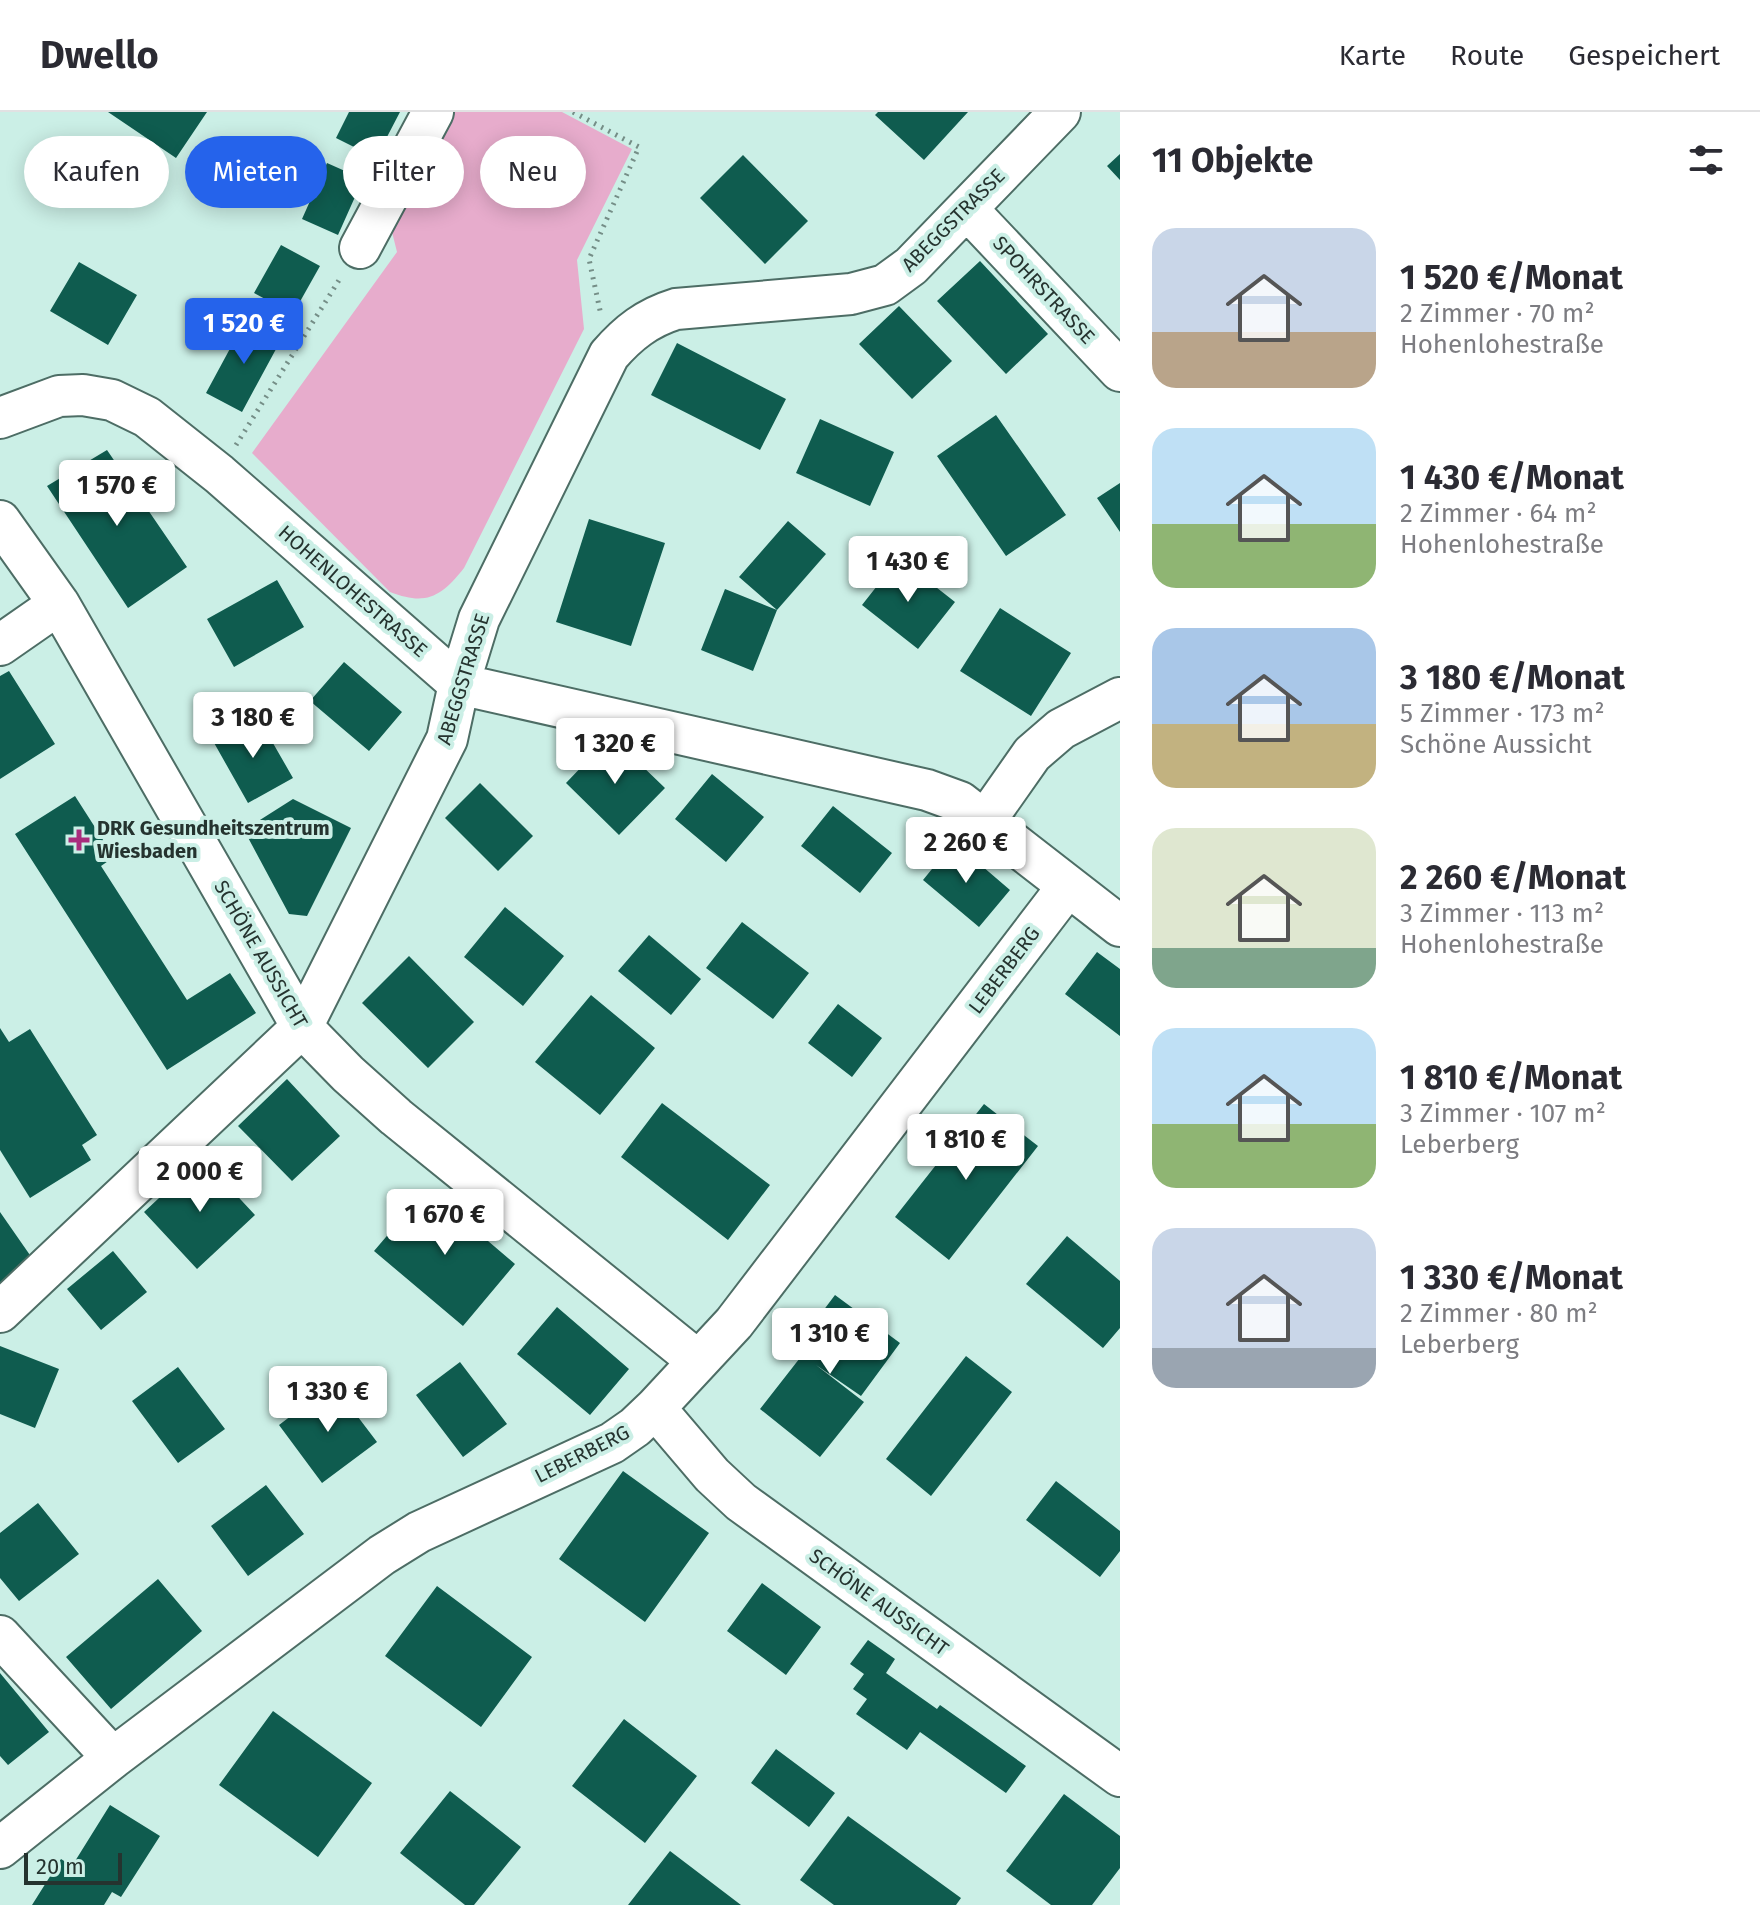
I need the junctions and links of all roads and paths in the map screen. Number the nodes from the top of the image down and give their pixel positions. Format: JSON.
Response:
{"nodes":[{"id":1,"x":433,"y":112,"type":"edge"},
{"id":2,"x":573,"y":112,"type":"edge"},
{"id":3,"x":1060,"y":112,"type":"edge"},
{"id":4,"x":967,"y":209,"type":"junction"},
{"id":5,"x":360,"y":248,"type":"joint"},
{"id":6,"x":609,"y":355,"type":"junction"},
{"id":7,"x":1120,"y":371,"type":"edge"},
{"id":8,"x":0,"y":418,"type":"edge"},
{"id":9,"x":219,"y":474,"type":"junction"},
{"id":10,"x":0,"y":521,"type":"edge"},
{"id":11,"x":59,"y":604,"type":"junction"},
{"id":12,"x":0,"y":645,"type":"edge"},
{"id":13,"x":459,"y":684,"type":"junction"},
{"id":14,"x":1120,"y":698,"type":"edge"},
{"id":15,"x":985,"y":821,"type":"junction"},
{"id":16,"x":1068,"y":886,"type":"junction"},
{"id":17,"x":1120,"y":926,"type":"edge"},
{"id":18,"x":302,"y":1027,"type":"junction"},
{"id":19,"x":0,"y":1312,"type":"edge"},
{"id":20,"x":698,"y":1361,"type":"junction"},
{"id":21,"x":655,"y":1408,"type":"junction"},
{"id":22,"x":0,"y":1636,"type":"edge"},
{"id":23,"x":113,"y":1758,"type":"junction"},
{"id":24,"x":1120,"y":1776,"type":"edge"},
{"id":25,"x":0,"y":1848,"type":"edge"}],
"edges":[{"from":1,"to":5,"type":"street"},
{"from":2,"to":6,"type":"path"},
{"from":3,"to":4,"type":"street","name":"ABEGGSTRASSE"},
{"from":4,"to":6,"type":"street","name":"ABEGGSTRASSE"},
{"from":4,"to":7,"type":"street","name":"SPOHRSTRASSE"},
{"from":5,"to":9,"type":"path"},
{"from":6,"to":13,"type":"street","name":"ABEGGSTRASSE"},
{"from":8,"to":9,"type":"street","name":"HOHENLOHESTRASSE"},
{"from":9,"to":13,"type":"street","name":"HOHENLOHESTRASSE"},
{"from":10,"to":11,"type":"street","name":"SCHÖNE AUSSICHT"},
{"from":11,"to":12,"type":"street"},
{"from":11,"to":18,"type":"street","name":"SCHÖNE AUSSICHT"},
{"from":13,"to":15,"type":"street","name":"HOHENLOHESTRASSE"},
{"from":13,"to":18,"type":"street","name":"ABEGGSTRASSE"},
{"from":14,"to":15,"type":"street"},
{"from":15,"to":16,"type":"street","name":"HOHENLOHESTRASSE"},
{"from":16,"to":17,"type":"street","name":"HOHENLOHESTRASSE"},
{"from":16,"to":20,"type":"street","name":"LEBERBERG"},
{"from":18,"to":19,"type":"street","name":"ABEGGSTRASSE"},
{"from":18,"to":20,"type":"street","name":"SCHÖNE AUSSICHT"},
{"from":20,"to":21,"type":"street","name":"LEBERBERG"},
{"from":21,"to":23,"type":"street","name":"LEBERBERG"},
{"from":21,"to":24,"type":"street","name":"SCHÖNE AUSSICHT"},
{"from":22,"to":23,"type":"street"},
{"from":23,"to":25,"type":"street","name":"LEBERBERG"}]}
